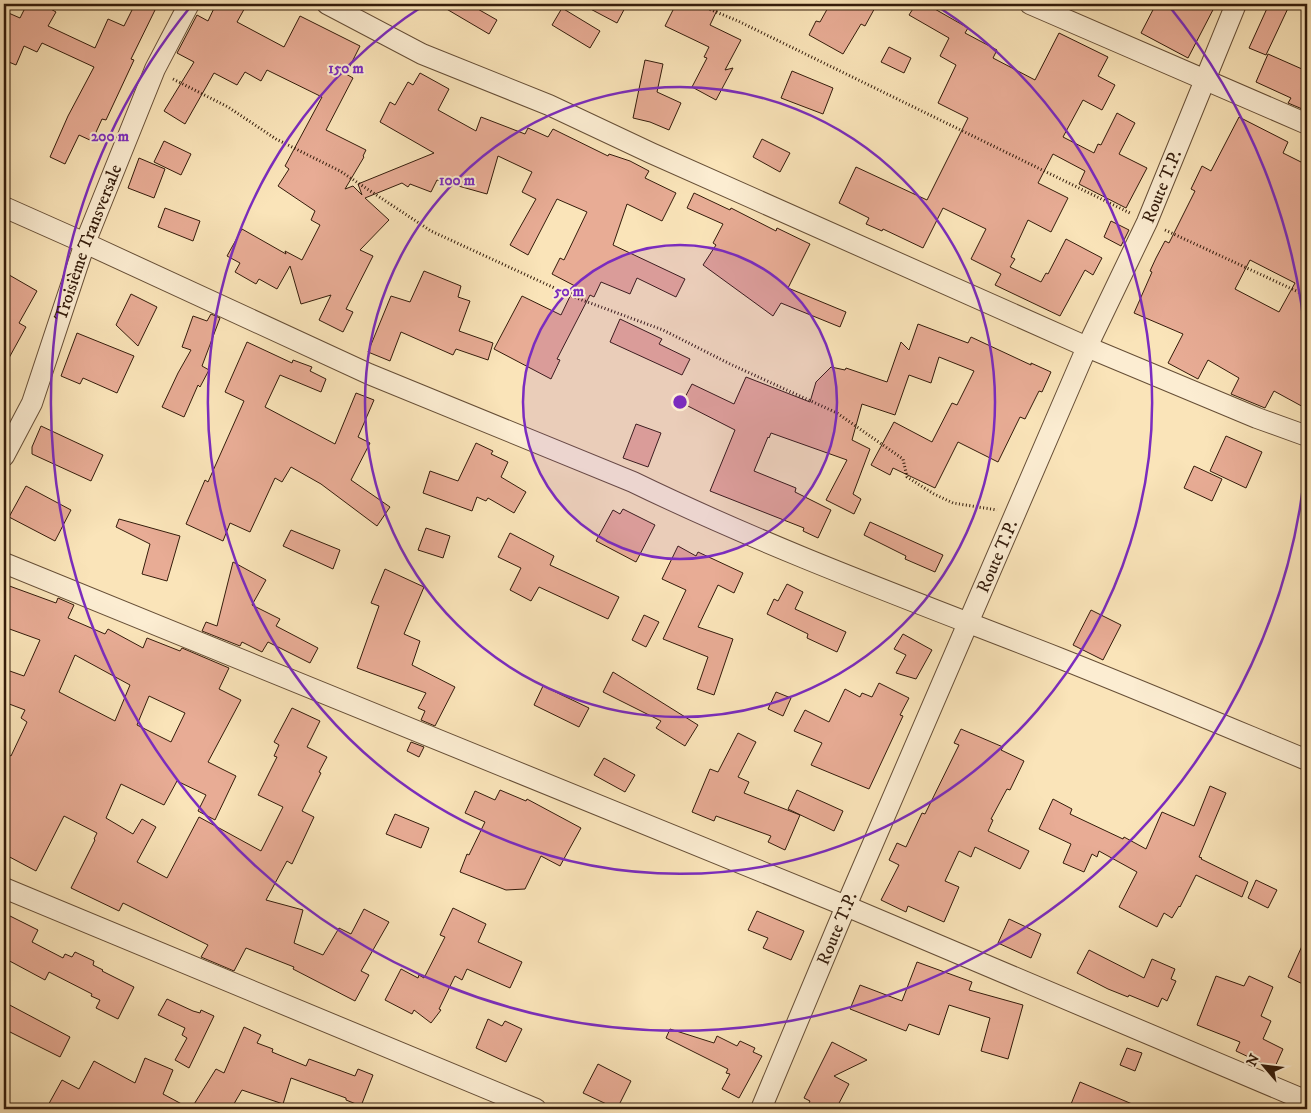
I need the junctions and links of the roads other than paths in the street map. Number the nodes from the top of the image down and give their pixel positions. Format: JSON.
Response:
{"nodes":[{"id":1,"x":189,"y":4,"type":"edge"},
{"id":2,"x":327,"y":4,"type":"edge"},
{"id":3,"x":1030,"y":4,"type":"edge"},
{"id":4,"x":1236,"y":4,"type":"edge"},
{"id":5,"x":1205,"y":80,"type":"junction"},
{"id":6,"x":1307,"y":124,"type":"edge"},
{"id":7,"x":4,"y":207,"type":"edge"},
{"id":8,"x":85,"y":242,"type":"junction"},
{"id":9,"x":1087,"y":347,"type":"junction"},
{"id":10,"x":1307,"y":436,"type":"edge"},
{"id":11,"x":4,"y":456,"type":"edge"},
{"id":12,"x":4,"y":563,"type":"edge"},
{"id":13,"x":968,"y":623,"type":"junction"},
{"id":14,"x":1307,"y":760,"type":"edge"},
{"id":15,"x":4,"y":888,"type":"edge"},
{"id":16,"x":846,"y":906,"type":"junction"},
{"id":17,"x":1307,"y":1101,"type":"edge"},
{"id":18,"x":536,"y":1109,"type":"edge"},
{"id":19,"x":761,"y":1109,"type":"edge"}],
"edges":[{"from":1,"to":8,"type":"street","name":"Troisième Transversale"},
{"from":2,"to":9,"type":"street"},
{"from":3,"to":5,"type":"street"},
{"from":4,"to":5,"type":"street","name":"Route T.P."},
{"from":5,"to":6,"type":"street"},
{"from":5,"to":9,"type":"street","name":"Route T.P."},
{"from":7,"to":8,"type":"street"},
{"from":8,"to":11,"type":"street","name":"Troisième Transversale"},
{"from":8,"to":13,"type":"street"},
{"from":9,"to":10,"type":"street"},
{"from":9,"to":13,"type":"street","name":"Route T.P."},
{"from":12,"to":16,"type":"street"},
{"from":13,"to":14,"type":"street"},
{"from":13,"to":16,"type":"street","name":"Route T.P."},
{"from":15,"to":18,"type":"street"},
{"from":16,"to":17,"type":"street"},
{"from":16,"to":19,"type":"street","name":"Route T.P."}]}
